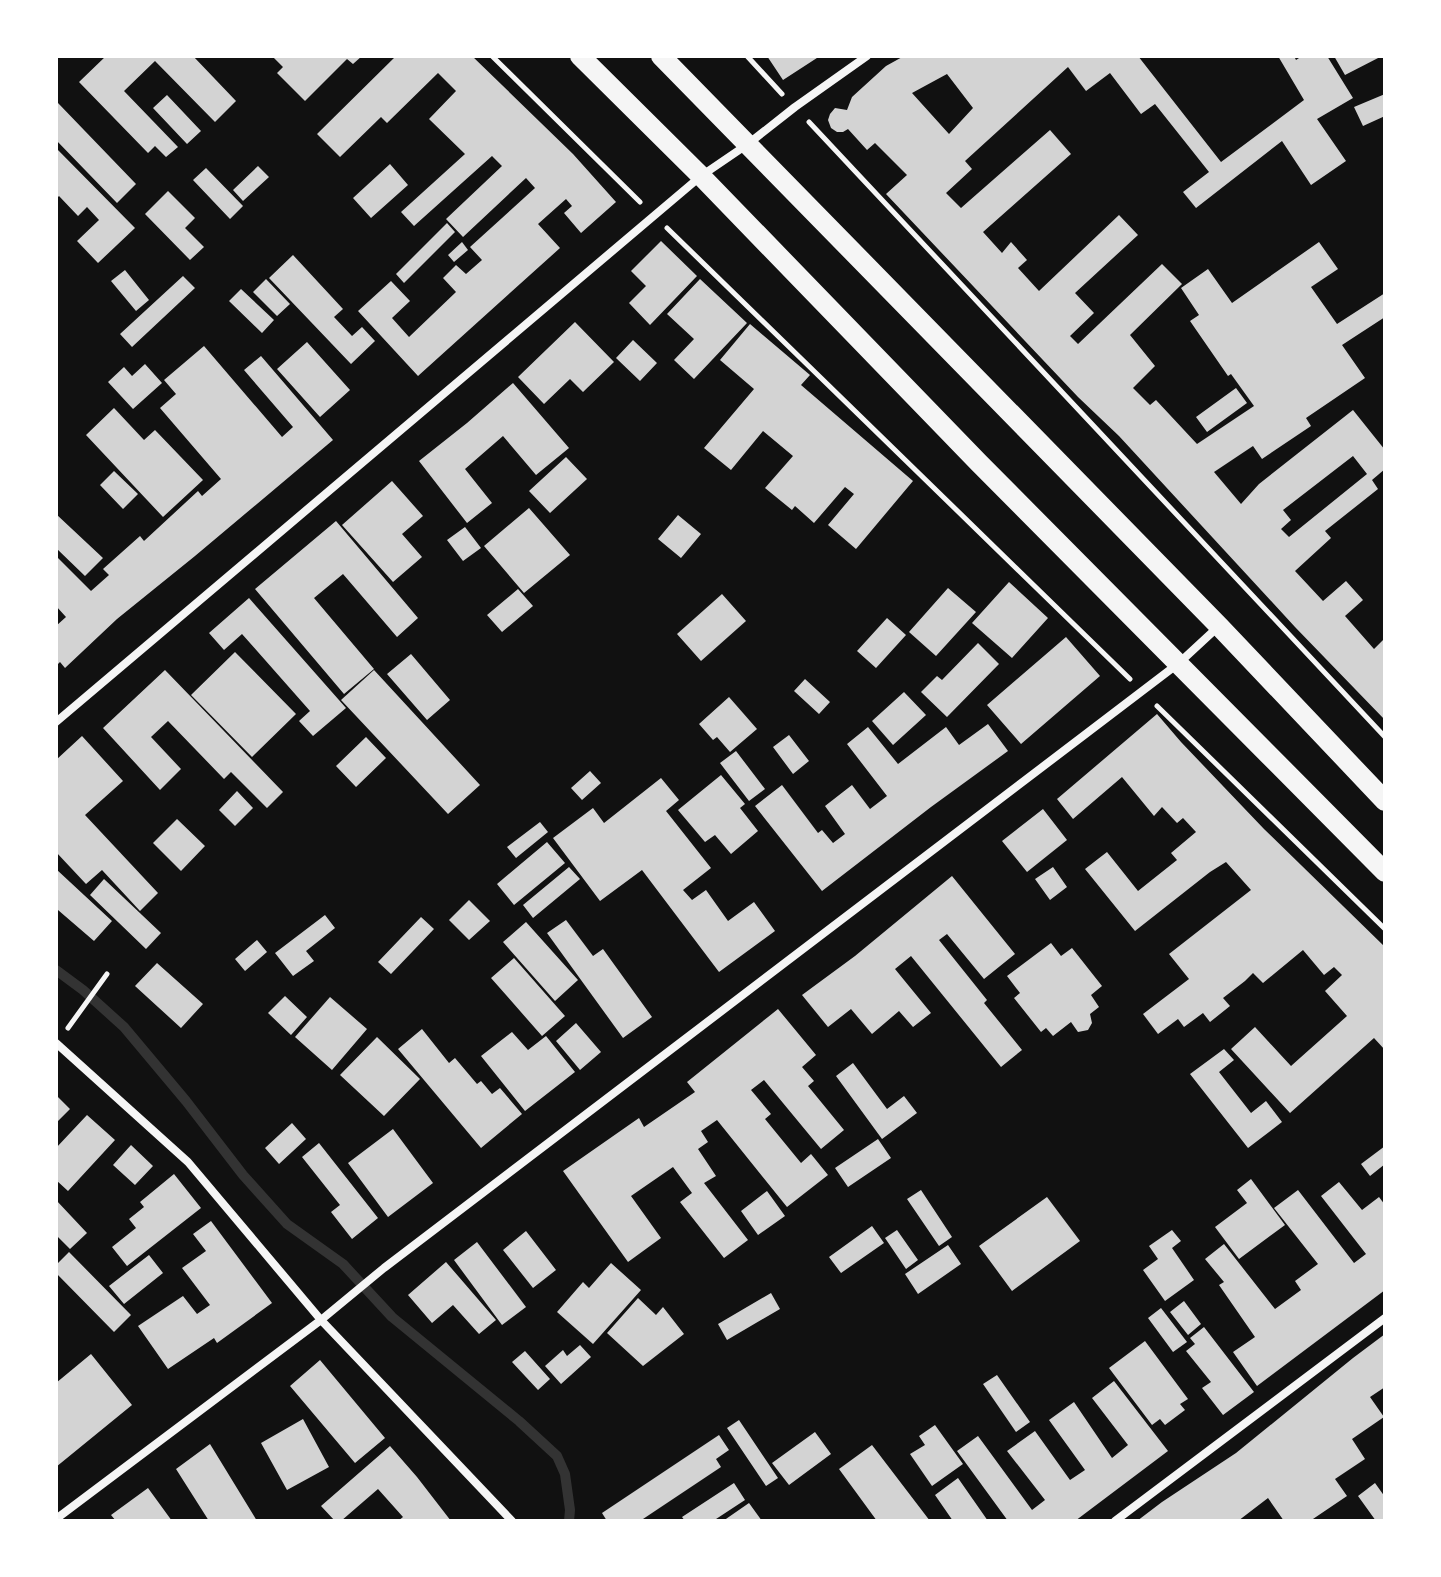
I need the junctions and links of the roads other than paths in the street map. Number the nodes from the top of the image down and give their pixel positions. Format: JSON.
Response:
{"nodes":[{"id":1,"x":580,"y":56,"type":"edge"},
{"id":2,"x":661,"y":56,"type":"edge"},
{"id":3,"x":867,"y":56,"type":"edge"},
{"id":4,"x":748,"y":144,"type":"junction"},
{"id":5,"x":701,"y":176,"type":"junction"},
{"id":6,"x":1219,"y":626,"type":"junction"},
{"id":7,"x":1179,"y":663,"type":"junction"},
{"id":8,"x":56,"y":722,"type":"edge"},
{"id":9,"x":1385,"y":801,"type":"edge"},
{"id":10,"x":1385,"y":872,"type":"edge"},
{"id":11,"x":56,"y":1043,"type":"edge"},
{"id":12,"x":1385,"y":1318,"type":"edge"},
{"id":13,"x":321,"y":1320,"type":"junction"},
{"id":14,"x":56,"y":1519,"type":"edge"},
{"id":15,"x":512,"y":1521,"type":"edge"},
{"id":16,"x":1115,"y":1521,"type":"edge"}],
"edges":[{"from":1,"to":5,"type":"main road"},
{"from":2,"to":4,"type":"main road"},
{"from":3,"to":4,"type":"street"},
{"from":4,"to":5,"type":"street"},
{"from":4,"to":6,"type":"main road"},
{"from":5,"to":7,"type":"main road"},
{"from":5,"to":8,"type":"street"},
{"from":6,"to":7,"type":"street"},
{"from":6,"to":9,"type":"main road"},
{"from":7,"to":10,"type":"main road"},
{"from":7,"to":13,"type":"street"},
{"from":11,"to":13,"type":"street"},
{"from":12,"to":16,"type":"street"},
{"from":13,"to":14,"type":"street"},
{"from":13,"to":15,"type":"street"}]}
